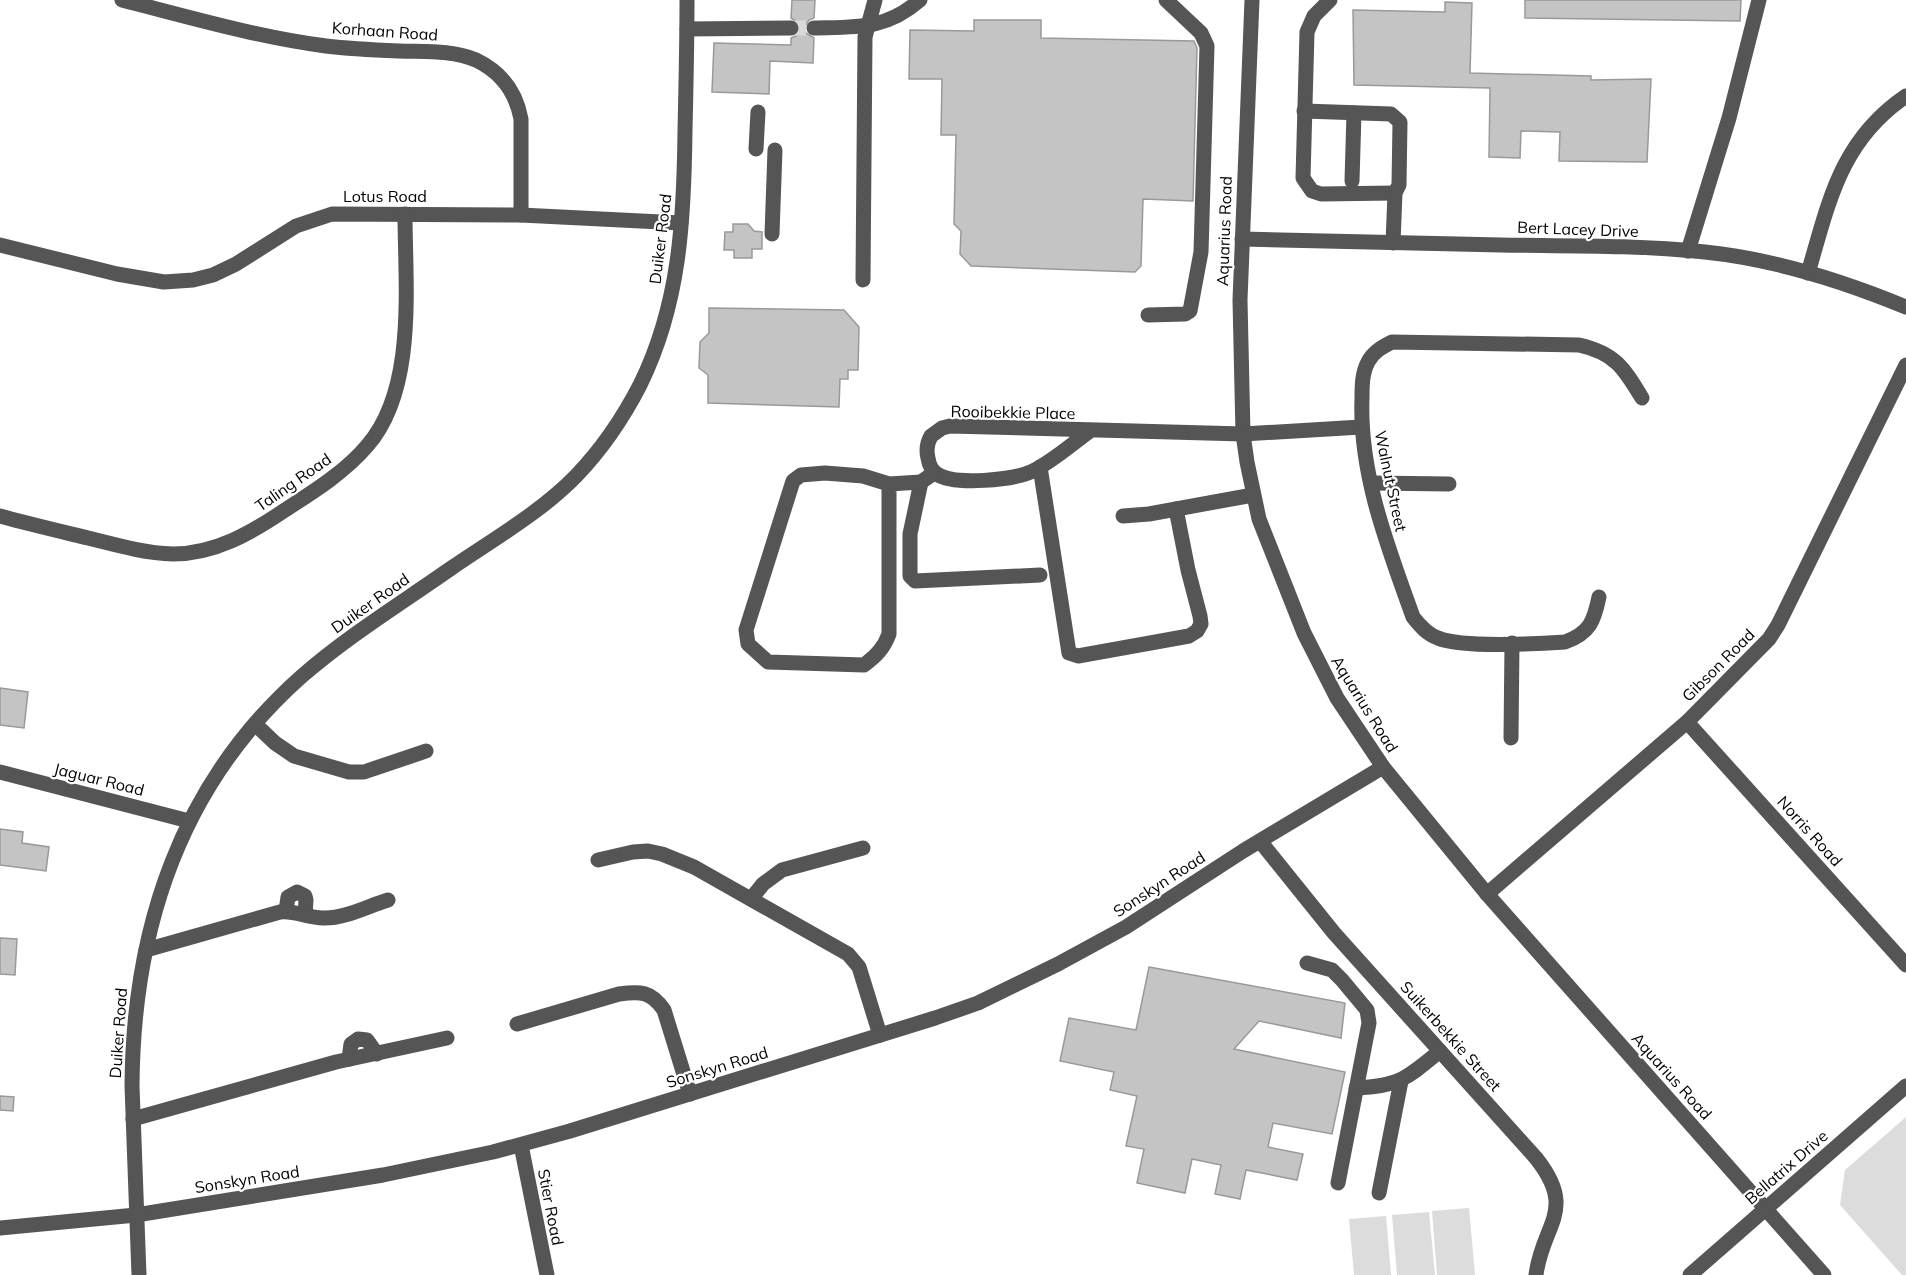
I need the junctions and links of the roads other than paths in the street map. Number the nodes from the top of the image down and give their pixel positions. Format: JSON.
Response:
{"nodes":[{"id":1,"x":122,"y":0,"type":"edge"},
{"id":2,"x":687,"y":0,"type":"edge"},
{"id":3,"x":875,"y":0,"type":"edge"},
{"id":4,"x":920,"y":0,"type":"edge"},
{"id":5,"x":1166,"y":0,"type":"edge"},
{"id":6,"x":1330,"y":0,"type":"edge"},
{"id":7,"x":1759,"y":0,"type":"edge"},
{"id":8,"x":1252,"y":1,"type":"edge"},
{"id":9,"x":867,"y":26,"type":"junction"},
{"id":10,"x":791,"y":28,"type":"tunnel mouth"},
{"id":11,"x":814,"y":28,"type":"tunnel mouth"},
{"id":12,"x":687,"y":29,"type":"junction"},
{"id":13,"x":1906,"y":96,"type":"edge"},
{"id":14,"x":1305,"y":111,"type":"junction"},
{"id":15,"x":758,"y":112,"type":"dead end"},
{"id":16,"x":1354,"y":113,"type":"junction"},
{"id":17,"x":756,"y":149,"type":"dead end"},
{"id":18,"x":775,"y":150,"type":"dead end"},
{"id":19,"x":1352,"y":181,"type":"dead end"},
{"id":20,"x":1395,"y":193,"type":"junction"},
{"id":21,"x":405,"y":214,"type":"junction"},
{"id":22,"x":521,"y":215,"type":"junction"},
{"id":23,"x":681,"y":223,"type":"junction"},
{"id":24,"x":772,"y":234,"type":"dead end"},
{"id":25,"x":1242,"y":239,"type":"junction"},
{"id":26,"x":1393,"y":243,"type":"junction"},
{"id":27,"x":0,"y":244,"type":"edge"},
{"id":28,"x":1688,"y":251,"type":"junction"},
{"id":29,"x":1808,"y":273,"type":"junction"},
{"id":30,"x":863,"y":280,"type":"dead end"},
{"id":31,"x":1906,"y":307,"type":"edge"},
{"id":32,"x":1148,"y":315,"type":"dead end"},
{"id":33,"x":1906,"y":365,"type":"edge"},
{"id":34,"x":1642,"y":398,"type":"dead end"},
{"id":35,"x":1361,"y":427,"type":"junction"},
{"id":36,"x":1090,"y":431,"type":"junction"},
{"id":37,"x":1243,"y":434,"type":"junction"},
{"id":38,"x":1040,"y":467,"type":"junction"},
{"id":39,"x":934,"y":473,"type":"junction"},
{"id":40,"x":921,"y":482,"type":"junction"},
{"id":41,"x":1371,"y":483,"type":"junction"},
{"id":42,"x":889,"y":484,"type":"junction"},
{"id":43,"x":1449,"y":484,"type":"dead end"},
{"id":44,"x":1253,"y":495,"type":"junction"},
{"id":45,"x":1176,"y":509,"type":"junction"},
{"id":46,"x":0,"y":516,"type":"edge"},
{"id":47,"x":1124,"y":516,"type":"dead end"},
{"id":48,"x":1040,"y":575,"type":"dead end"},
{"id":49,"x":1599,"y":597,"type":"dead end"},
{"id":50,"x":1512,"y":643,"type":"junction"},
{"id":51,"x":1687,"y":722,"type":"junction"},
{"id":52,"x":255,"y":724,"type":"junction"},
{"id":53,"x":1511,"y":738,"type":"dead end"},
{"id":54,"x":426,"y":751,"type":"dead end"},
{"id":55,"x":1383,"y":766,"type":"junction"},
{"id":56,"x":0,"y":772,"type":"edge"},
{"id":57,"x":189,"y":821,"type":"junction"},
{"id":58,"x":1260,"y":841,"type":"junction"},
{"id":59,"x":863,"y":848,"type":"dead end"},
{"id":60,"x":598,"y":860,"type":"dead end"},
{"id":61,"x":1487,"y":894,"type":"junction"},
{"id":62,"x":750,"y":899,"type":"junction"},
{"id":63,"x":388,"y":900,"type":"dead end"},
{"id":64,"x":286,"y":911,"type":"junction"},
{"id":65,"x":304,"y":915,"type":"junction"},
{"id":66,"x":146,"y":950,"type":"junction"},
{"id":67,"x":1307,"y":963,"type":"dead end"},
{"id":68,"x":1906,"y":964,"type":"edge"},
{"id":69,"x":517,"y":1024,"type":"dead end"},
{"id":70,"x":880,"y":1035,"type":"junction"},
{"id":71,"x":447,"y":1038,"type":"dead end"},
{"id":72,"x":1440,"y":1051,"type":"junction"},
{"id":73,"x":1401,"y":1081,"type":"junction"},
{"id":74,"x":1906,"y":1086,"type":"edge"},
{"id":75,"x":1356,"y":1088,"type":"junction"},
{"id":76,"x":690,"y":1094,"type":"junction"},
{"id":77,"x":133,"y":1119,"type":"junction"},
{"id":78,"x":521,"y":1145,"type":"junction"},
{"id":79,"x":1338,"y":1182,"type":"dead end"},
{"id":80,"x":1378,"y":1194,"type":"dead end"},
{"id":81,"x":1766,"y":1208,"type":"junction"},
{"id":82,"x":136,"y":1215,"type":"junction"},
{"id":83,"x":0,"y":1228,"type":"edge"},
{"id":84,"x":139,"y":1275,"type":"edge"},
{"id":85,"x":547,"y":1275,"type":"edge"},
{"id":86,"x":1536,"y":1275,"type":"edge"},
{"id":87,"x":1690,"y":1275,"type":"edge"},
{"id":88,"x":1824,"y":1275,"type":"edge"}],
"edges":[{"from":1,"to":22,"type":"street","name":"Korhaan Road"},
{"from":2,"to":12,"type":"street","name":"Duiker Road"},
{"from":3,"to":9,"type":"street"},
{"from":4,"to":9,"type":"street"},
{"from":5,"to":32,"type":"street"},
{"from":6,"to":14,"type":"street"},
{"from":7,"to":28,"type":"street"},
{"from":8,"to":25,"type":"street","name":"Aquarius Road"},
{"from":9,"to":11,"type":"street"},
{"from":9,"to":30,"type":"street"},
{"from":10,"to":12,"type":"street"},
{"from":12,"to":23,"type":"street","name":"Duiker Road"},
{"from":13,"to":29,"type":"street"},
{"from":14,"to":16,"type":"street"},
{"from":14,"to":20,"type":"street"},
{"from":15,"to":17,"type":"street"},
{"from":16,"to":19,"type":"street"},
{"from":16,"to":20,"type":"street"},
{"from":18,"to":24,"type":"street"},
{"from":20,"to":26,"type":"street"},
{"from":21,"to":22,"type":"street","name":"Lotus Road"},
{"from":21,"to":27,"type":"street","name":"Lotus Road"},
{"from":21,"to":46,"type":"street","name":"Taling Road"},
{"from":22,"to":23,"type":"street","name":"Lotus Road"},
{"from":23,"to":52,"type":"street","name":"Duiker Road"},
{"from":25,"to":26,"type":"street","name":"Bert Lacey Drive"},
{"from":25,"to":37,"type":"street","name":"Aquarius Road"},
{"from":26,"to":28,"type":"street","name":"Bert Lacey Drive"},
{"from":28,"to":29,"type":"street","name":"Bert Lacey Drive"},
{"from":29,"to":31,"type":"street","name":"Bert Lacey Drive"},
{"from":33,"to":51,"type":"street","name":"Gibson Road"},
{"from":34,"to":35,"type":"street","name":"Walnut Street"},
{"from":35,"to":37,"type":"street","name":"Rooibekkie Place"},
{"from":35,"to":41,"type":"street","name":"Walnut Street"},
{"from":36,"to":37,"type":"street","name":"Rooibekkie Place"},
{"from":36,"to":38,"type":"street","name":"Rooibekkie Place"},
{"from":36,"to":39,"type":"street","name":"Rooibekkie Place"},
{"from":37,"to":44,"type":"street","name":"Aquarius Road"},
{"from":38,"to":39,"type":"street","name":"Rooibekkie Place"},
{"from":38,"to":45,"type":"street"},
{"from":39,"to":40,"type":"street"},
{"from":40,"to":42,"type":"street"},
{"from":40,"to":48,"type":"street"},
{"from":41,"to":43,"type":"street"},
{"from":41,"to":50,"type":"street","name":"Walnut Street"},
{"from":42,"to":42,"type":"street"},
{"from":44,"to":45,"type":"street"},
{"from":44,"to":55,"type":"street","name":"Aquarius Road"},
{"from":45,"to":47,"type":"street"},
{"from":49,"to":50,"type":"street","name":"Walnut Street"},
{"from":50,"to":53,"type":"street"},
{"from":51,"to":61,"type":"street","name":"Gibson Road"},
{"from":51,"to":68,"type":"street","name":"Norris Road"},
{"from":52,"to":54,"type":"street"},
{"from":52,"to":57,"type":"street","name":"Duiker Road"},
{"from":55,"to":58,"type":"street","name":"Sonskyn Road"},
{"from":55,"to":61,"type":"street","name":"Aquarius Road"},
{"from":56,"to":57,"type":"street","name":"Jaguar Road"},
{"from":57,"to":66,"type":"street","name":"Duiker Road"},
{"from":58,"to":70,"type":"street","name":"Sonskyn Road"},
{"from":58,"to":72,"type":"street","name":"Suikerbekkie Street"},
{"from":59,"to":62,"type":"street"},
{"from":60,"to":62,"type":"street"},
{"from":61,"to":81,"type":"street","name":"Aquarius Road"},
{"from":62,"to":70,"type":"street"},
{"from":63,"to":65,"type":"street"},
{"from":64,"to":65,"type":"street"},
{"from":64,"to":65,"type":"street"},
{"from":64,"to":66,"type":"street"},
{"from":66,"to":77,"type":"street","name":"Duiker Road"},
{"from":67,"to":75,"type":"street"},
{"from":69,"to":76,"type":"street"},
{"from":70,"to":76,"type":"street","name":"Sonskyn Road"},
{"from":71,"to":77,"type":"street"},
{"from":72,"to":73,"type":"street"},
{"from":72,"to":86,"type":"street","name":"Suikerbekkie Street"},
{"from":73,"to":75,"type":"street"},
{"from":73,"to":80,"type":"street"},
{"from":74,"to":81,"type":"street","name":"Bellatrix Drive"},
{"from":75,"to":79,"type":"street"},
{"from":76,"to":78,"type":"street","name":"Sonskyn Road"},
{"from":77,"to":82,"type":"street","name":"Duiker Road"},
{"from":78,"to":82,"type":"street","name":"Sonskyn Road"},
{"from":78,"to":85,"type":"street","name":"Stier Road"},
{"from":81,"to":87,"type":"street","name":"Bellatrix Drive"},
{"from":81,"to":88,"type":"street","name":"Aquarius Road"},
{"from":82,"to":83,"type":"street","name":"Sonskyn Road"},
{"from":82,"to":84,"type":"street","name":"Duiker Road"}]}
